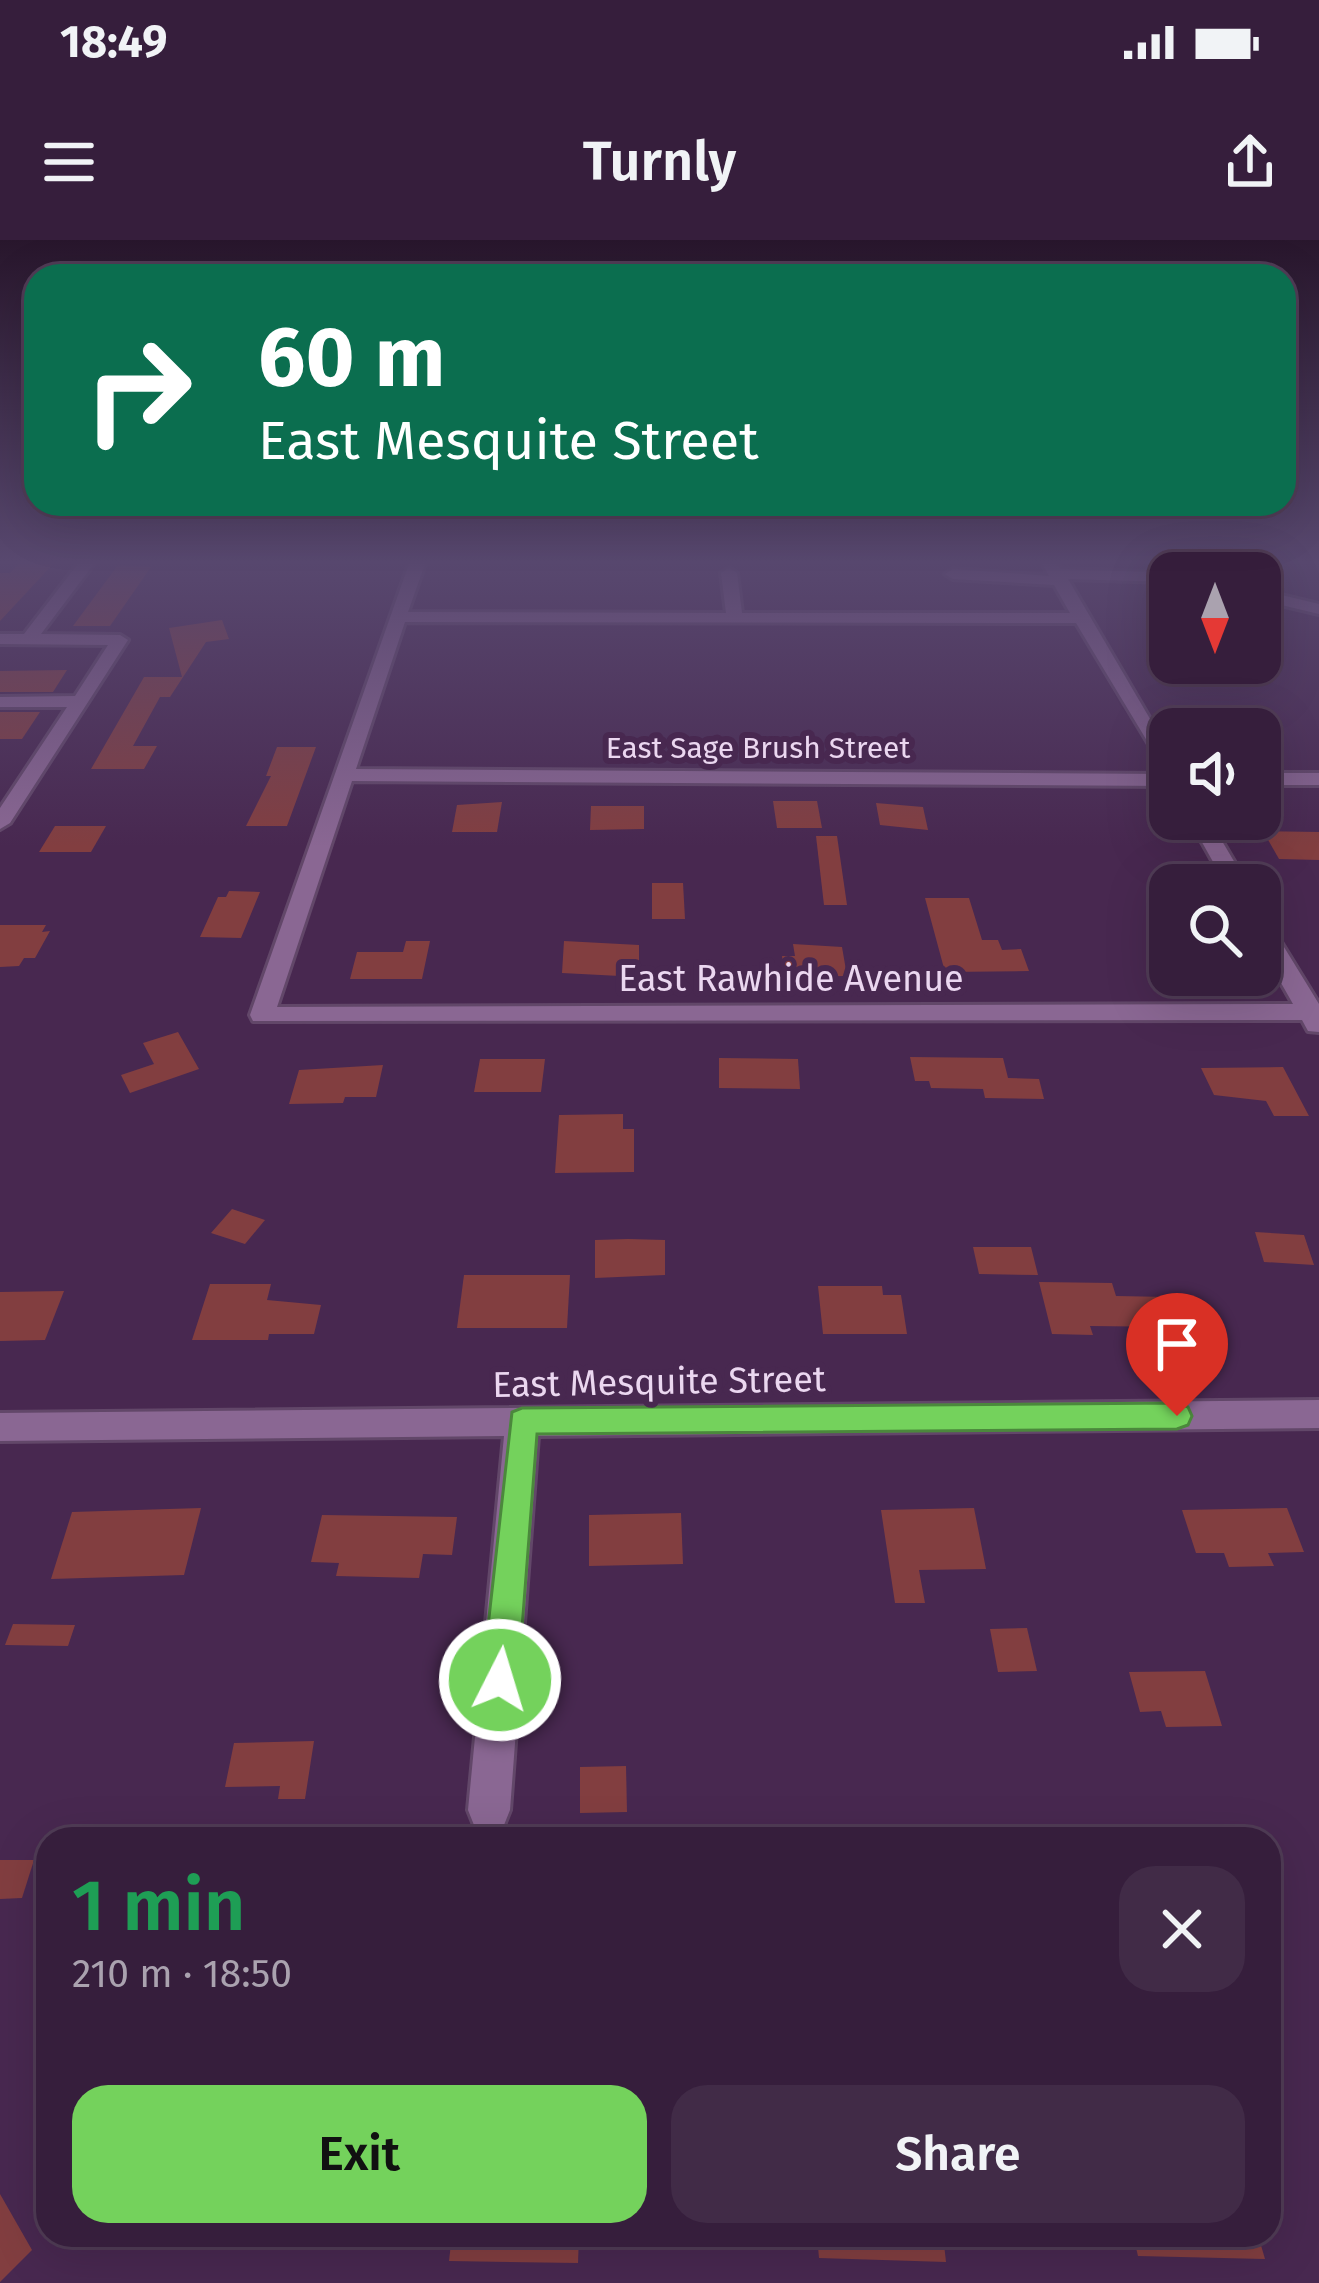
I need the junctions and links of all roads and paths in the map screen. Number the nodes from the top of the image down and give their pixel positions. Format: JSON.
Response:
{"nodes":[{"id":1,"x":109,"y":656,"type":"edge"},
{"id":2,"x":386,"y":656,"type":"edge"},
{"id":3,"x":1106,"y":656,"type":"edge"},
{"id":4,"x":79,"y":701,"type":"junction"},
{"id":5,"x":0,"y":702,"type":"edge"},
{"id":6,"x":1149,"y":732,"type":"edge"},
{"id":7,"x":346,"y":776,"type":"junction"},
{"id":8,"x":1281,"y":779,"type":"edge"},
{"id":9,"x":1319,"y":779,"type":"edge"},
{"id":10,"x":1149,"y":780,"type":"edge"},
{"id":11,"x":1,"y":820,"type":"edge"},
{"id":12,"x":1281,"y":961,"type":"edge"},
{"id":13,"x":1315,"y":1017,"type":"edge"},
{"id":14,"x":1319,"y":1414,"type":"edge"},
{"id":15,"x":522,"y":1421,"type":"junction"},
{"id":16,"x":0,"y":1427,"type":"edge"},
{"id":17,"x":489,"y":1810,"type":"dead end"}],
"edges":[{"from":1,"to":4,"type":"street"},
{"from":2,"to":7,"type":"street"},
{"from":3,"to":6,"type":"street"},
{"from":4,"to":5,"type":"street"},
{"from":4,"to":11,"type":"street"},
{"from":7,"to":10,"type":"street","name":"East Sage Brush Street"},
{"from":7,"to":13,"type":"street","name":"East Rawhide Avenue"},
{"from":8,"to":9,"type":"street"},
{"from":12,"to":13,"type":"street"},
{"from":14,"to":15,"type":"street","name":"East Mesquite Street"},
{"from":15,"to":16,"type":"street","name":"East Mesquite Street"},
{"from":15,"to":17,"type":"street"}]}
